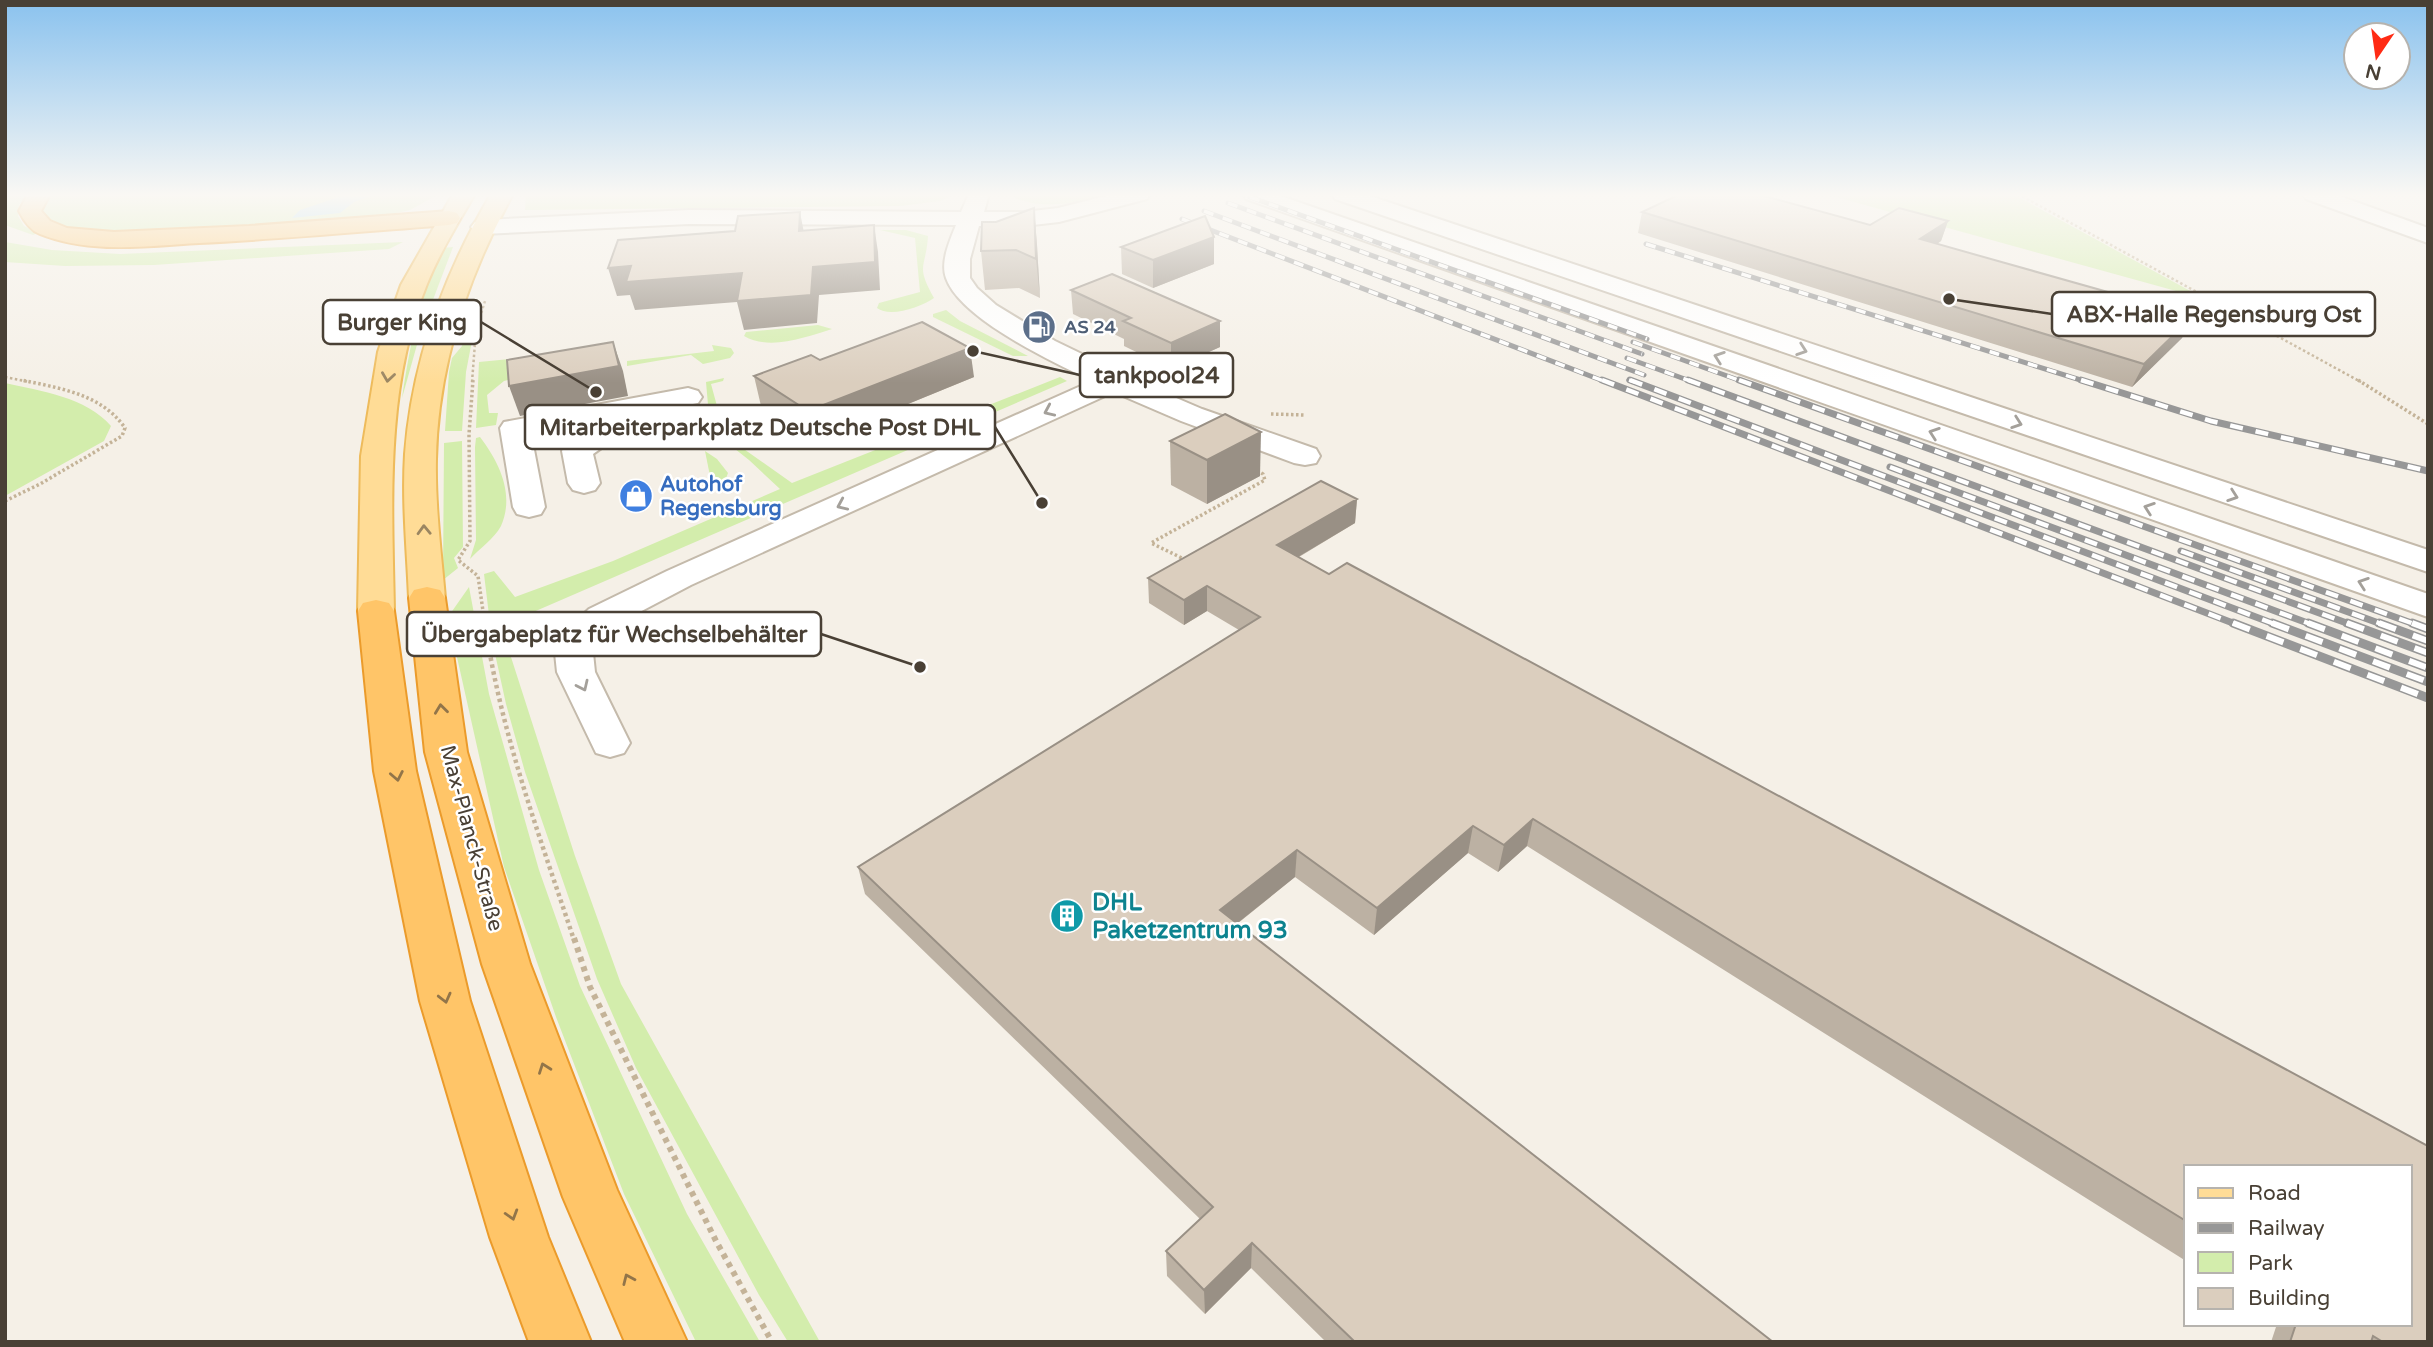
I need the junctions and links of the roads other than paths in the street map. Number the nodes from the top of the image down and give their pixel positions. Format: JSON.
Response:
{"nodes":[{"id":1,"x":429,"y":257,"type":"edge"},
{"id":2,"x":470,"y":257,"type":"edge"},
{"id":3,"x":958,"y":257,"type":"edge"},
{"id":4,"x":1433,"y":257,"type":"edge"},
{"id":5,"x":1528,"y":257,"type":"edge"},
{"id":6,"x":1102,"y":373,"type":"junction"},
{"id":7,"x":688,"y":397,"type":"dead end"},
{"id":8,"x":1154,"y":399,"type":"junction"},
{"id":9,"x":643,"y":405,"type":"junction"},
{"id":10,"x":1216,"y":405,"type":"dead end"},
{"id":11,"x":1305,"y":456,"type":"dead end"},
{"id":12,"x":584,"y":483,"type":"dead end"},
{"id":13,"x":529,"y":507,"type":"dead end"},
{"id":14,"x":2428,"y":562,"type":"edge"},
{"id":15,"x":427,"y":598,"type":"joint"},
{"id":16,"x":2428,"y":606,"type":"edge"},
{"id":17,"x":376,"y":611,"type":"joint"},
{"id":18,"x":610,"y":743,"type":"dead end"},
{"id":19,"x":560,"y":1342,"type":"edge"},
{"id":20,"x":656,"y":1342,"type":"edge"}],
"edges":[{"from":1,"to":17,"type":"main road","one_way":true},
{"from":15,"to":2,"type":"main road","name":"Max-Planck-Straße","one_way":true},
{"from":3,"to":6,"type":"street"},
{"from":16,"to":4,"type":"street","one_way":true},
{"from":5,"to":14,"type":"street","one_way":true},
{"from":6,"to":8,"type":"street"},
{"from":6,"to":18,"type":"street","one_way":true},
{"from":7,"to":9,"type":"street"},
{"from":8,"to":10,"type":"street"},
{"from":8,"to":11,"type":"street"},
{"from":9,"to":12,"type":"street"},
{"from":9,"to":13,"type":"street"},
{"from":20,"to":15,"type":"highway","name":"Max-Planck-Straße","one_way":true},
{"from":17,"to":19,"type":"highway","one_way":true}]}
